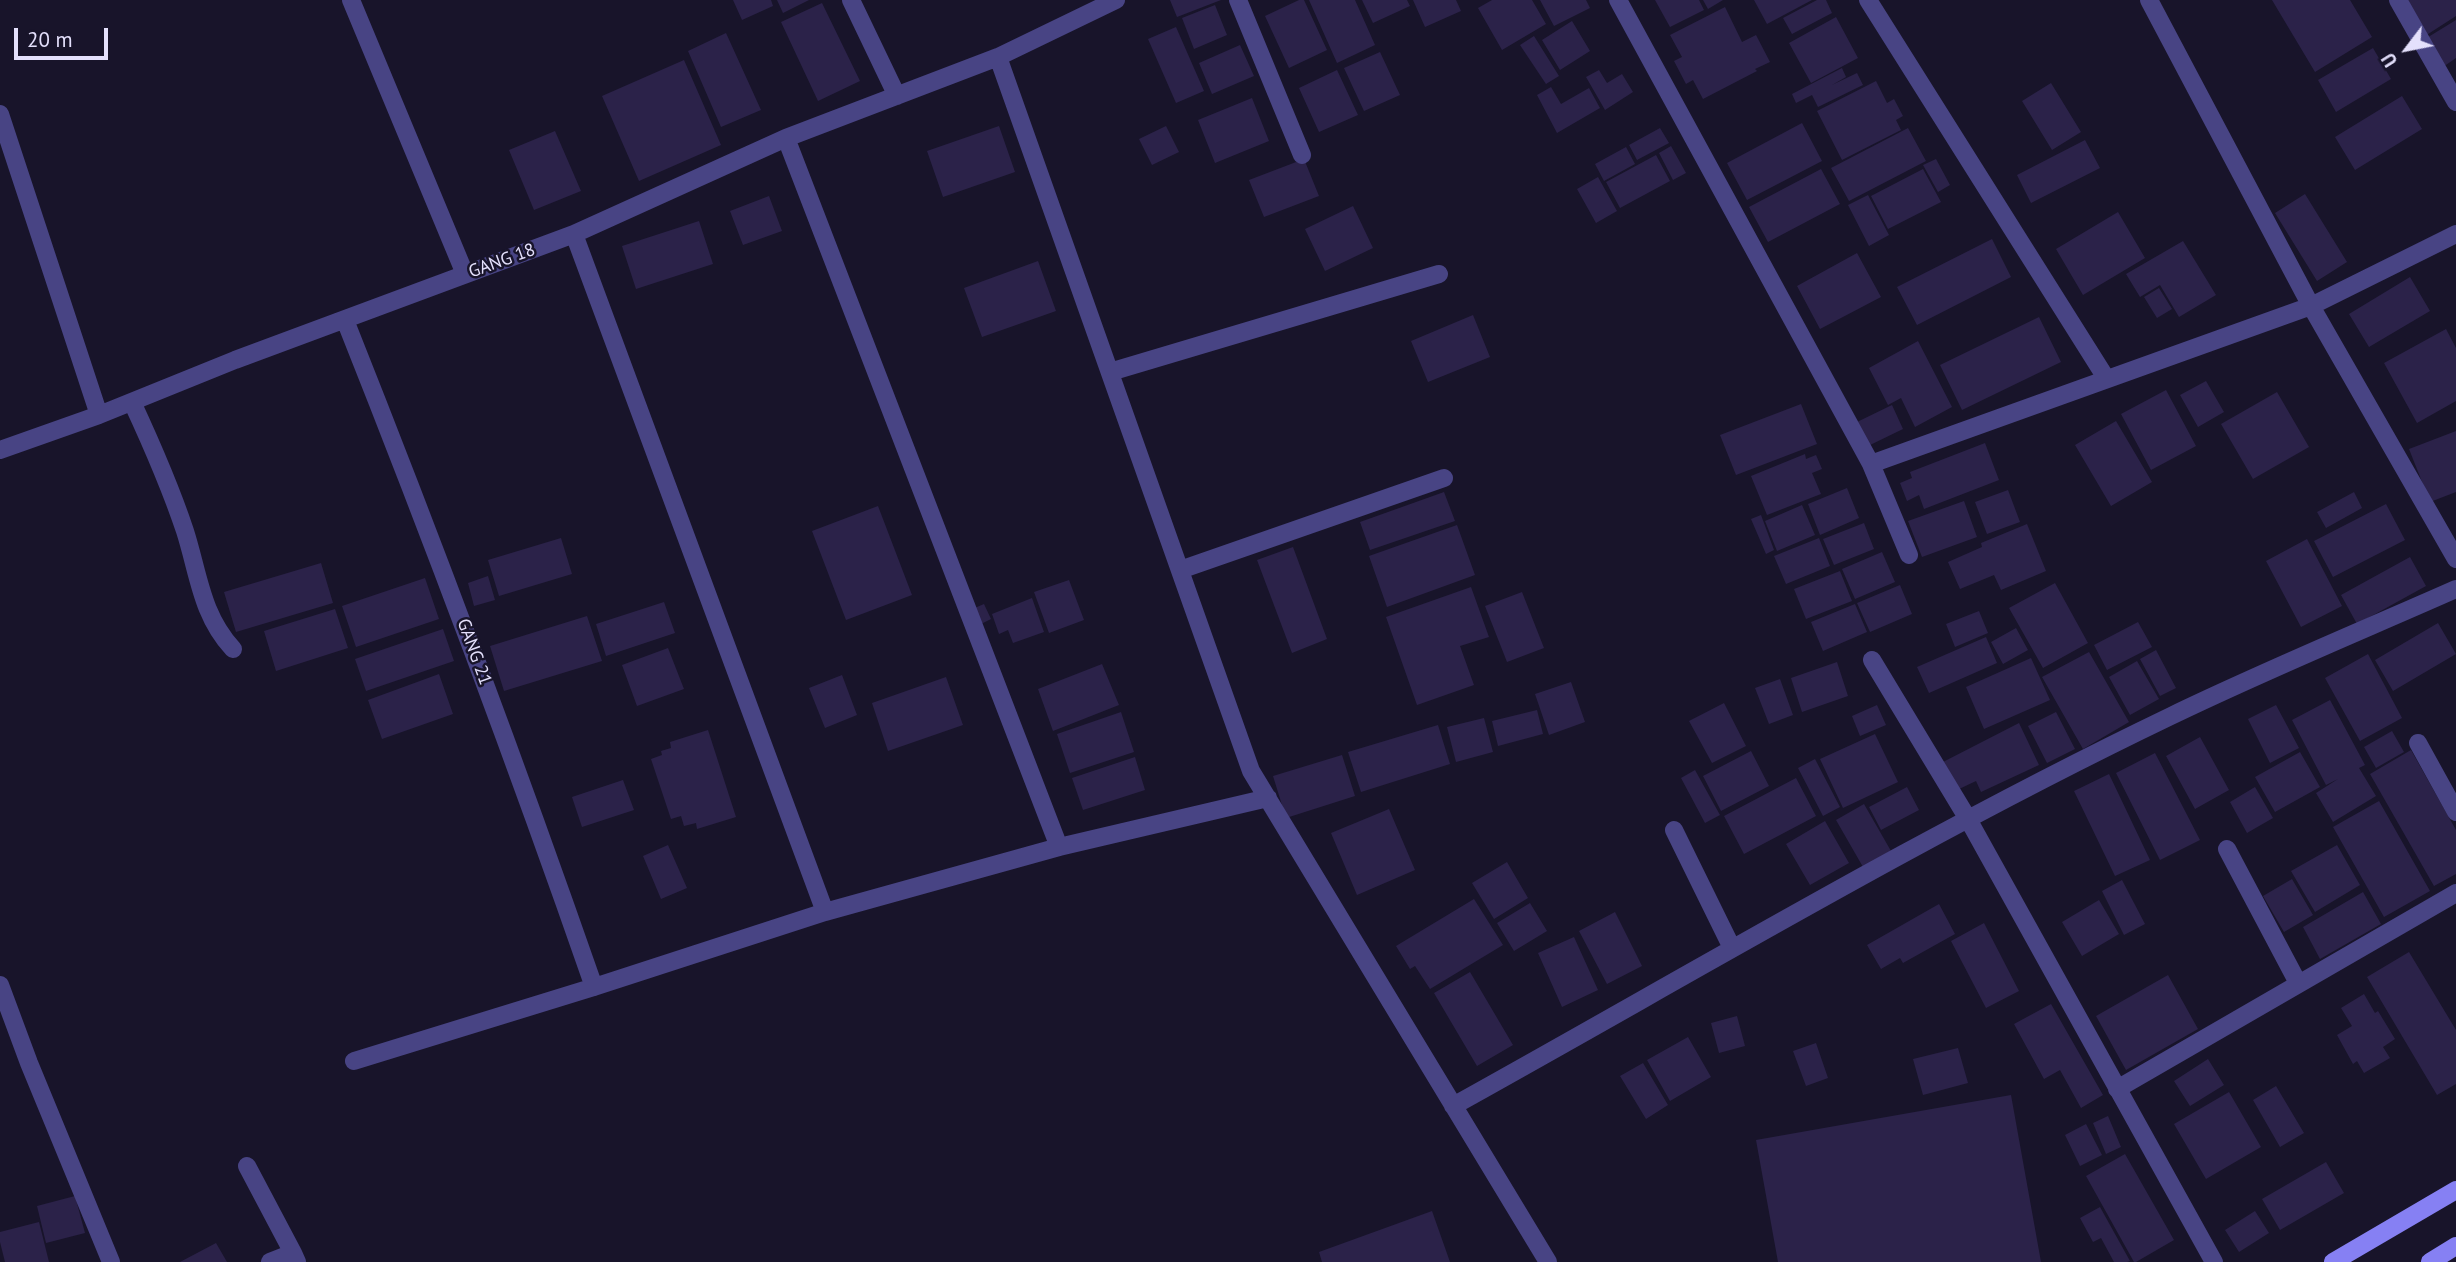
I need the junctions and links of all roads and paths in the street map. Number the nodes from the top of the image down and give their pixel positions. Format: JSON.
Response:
{"nodes":[{"id":1,"x":351,"y":0,"type":"edge"},
{"id":2,"x":851,"y":0,"type":"edge"},
{"id":3,"x":1238,"y":0,"type":"edge"},
{"id":4,"x":1618,"y":0,"type":"edge"},
{"id":5,"x":1868,"y":0,"type":"edge"},
{"id":6,"x":2148,"y":0,"type":"edge"},
{"id":7,"x":2398,"y":0,"type":"edge"},
{"id":8,"x":1111,"y":1,"type":"edge"},
{"id":9,"x":998,"y":57,"type":"junction"},
{"id":10,"x":897,"y":96,"type":"junction"},
{"id":11,"x":2456,"y":102,"type":"edge"},
{"id":12,"x":0,"y":114,"type":"edge"},
{"id":13,"x":786,"y":138,"type":"junction"},
{"id":14,"x":1302,"y":155,"type":"dead end"},
{"id":15,"x":573,"y":234,"type":"junction"},
{"id":16,"x":2456,"y":234,"type":"edge"},
{"id":17,"x":465,"y":274,"type":"junction"},
{"id":18,"x":1440,"y":274,"type":"dead end"},
{"id":19,"x":2311,"y":306,"type":"junction"},
{"id":20,"x":345,"y":320,"type":"junction"},
{"id":21,"x":1110,"y":372,"type":"junction"},
{"id":22,"x":2106,"y":377,"type":"junction"},
{"id":23,"x":132,"y":402,"type":"junction"},
{"id":24,"x":99,"y":415,"type":"junction"},
{"id":25,"x":0,"y":450,"type":"edge"},
{"id":26,"x":1871,"y":464,"type":"junction"},
{"id":27,"x":1444,"y":478,"type":"dead end"},
{"id":28,"x":1909,"y":555,"type":"dead end"},
{"id":29,"x":2456,"y":559,"type":"edge"},
{"id":30,"x":1180,"y":570,"type":"junction"},
{"id":31,"x":2456,"y":589,"type":"edge"},
{"id":32,"x":233,"y":649,"type":"dead end"},
{"id":33,"x":1872,"y":660,"type":"dead end"},
{"id":34,"x":2418,"y":743,"type":"dead end"},
{"id":35,"x":1268,"y":798,"type":"junction"},
{"id":36,"x":2456,"y":812,"type":"edge"},
{"id":37,"x":1968,"y":819,"type":"junction"},
{"id":38,"x":1674,"y":830,"type":"dead end"},
{"id":39,"x":1059,"y":847,"type":"junction"},
{"id":40,"x":2227,"y":849,"type":"dead end"},
{"id":41,"x":2456,"y":892,"type":"edge"},
{"id":42,"x":825,"y":912,"type":"junction"},
{"id":43,"x":1732,"y":948,"type":"junction"},
{"id":44,"x":2298,"y":982,"type":"junction"},
{"id":45,"x":0,"y":985,"type":"edge"},
{"id":46,"x":594,"y":987,"type":"junction"},
{"id":47,"x":354,"y":1061,"type":"dead end"},
{"id":48,"x":2117,"y":1089,"type":"junction"},
{"id":49,"x":1453,"y":1106,"type":"junction"},
{"id":50,"x":247,"y":1166,"type":"dead end"},
{"id":51,"x":2456,"y":1190,"type":"edge"},
{"id":52,"x":2456,"y":1246,"type":"edge"},
{"id":53,"x":295,"y":1257,"type":"edge"},
{"id":54,"x":111,"y":1262,"type":"edge"},
{"id":55,"x":270,"y":1262,"type":"edge"},
{"id":56,"x":1548,"y":1262,"type":"edge"},
{"id":57,"x":2214,"y":1262,"type":"edge"},
{"id":58,"x":2333,"y":1262,"type":"edge"},
{"id":59,"x":2430,"y":1262,"type":"edge"}],
"edges":[{"from":1,"to":17,"type":"street"},
{"from":2,"to":10,"type":"street"},
{"from":3,"to":14,"type":"street"},
{"from":4,"to":26,"type":"street"},
{"from":5,"to":22,"type":"street"},
{"from":6,"to":19,"type":"street"},
{"from":7,"to":11,"type":"street"},
{"from":8,"to":9,"type":"street","name":"GANG 18"},
{"from":9,"to":10,"type":"street","name":"GANG 18"},
{"from":9,"to":21,"type":"street"},
{"from":10,"to":13,"type":"street","name":"GANG 18"},
{"from":12,"to":24,"type":"street"},
{"from":13,"to":15,"type":"street","name":"GANG 18"},
{"from":13,"to":39,"type":"street"},
{"from":15,"to":17,"type":"street","name":"GANG 18"},
{"from":15,"to":42,"type":"street"},
{"from":16,"to":19,"type":"street"},
{"from":17,"to":20,"type":"street","name":"GANG 18"},
{"from":18,"to":21,"type":"street"},
{"from":19,"to":22,"type":"street"},
{"from":19,"to":29,"type":"street"},
{"from":20,"to":23,"type":"street","name":"GANG 18"},
{"from":20,"to":46,"type":"street","name":"GANG 21"},
{"from":21,"to":30,"type":"street"},
{"from":22,"to":26,"type":"street"},
{"from":23,"to":24,"type":"street","name":"GANG 18"},
{"from":23,"to":32,"type":"street"},
{"from":24,"to":25,"type":"street","name":"GANG 18"},
{"from":26,"to":28,"type":"street"},
{"from":27,"to":30,"type":"street"},
{"from":30,"to":35,"type":"street"},
{"from":31,"to":37,"type":"street"},
{"from":33,"to":37,"type":"street"},
{"from":34,"to":36,"type":"street"},
{"from":35,"to":39,"type":"street"},
{"from":35,"to":49,"type":"street"},
{"from":37,"to":43,"type":"street"},
{"from":37,"to":48,"type":"street"},
{"from":38,"to":43,"type":"street"},
{"from":39,"to":42,"type":"street"},
{"from":40,"to":44,"type":"street"},
{"from":41,"to":44,"type":"street"},
{"from":42,"to":46,"type":"street"},
{"from":43,"to":49,"type":"street"},
{"from":44,"to":48,"type":"street"},
{"from":45,"to":54,"type":"street"},
{"from":46,"to":47,"type":"street"},
{"from":48,"to":57,"type":"street"},
{"from":49,"to":56,"type":"street"},
{"from":50,"to":53,"type":"street"},
{"from":51,"to":58,"type":"main road"},
{"from":52,"to":59,"type":"main road"},
{"from":53,"to":55,"type":"street"}]}
